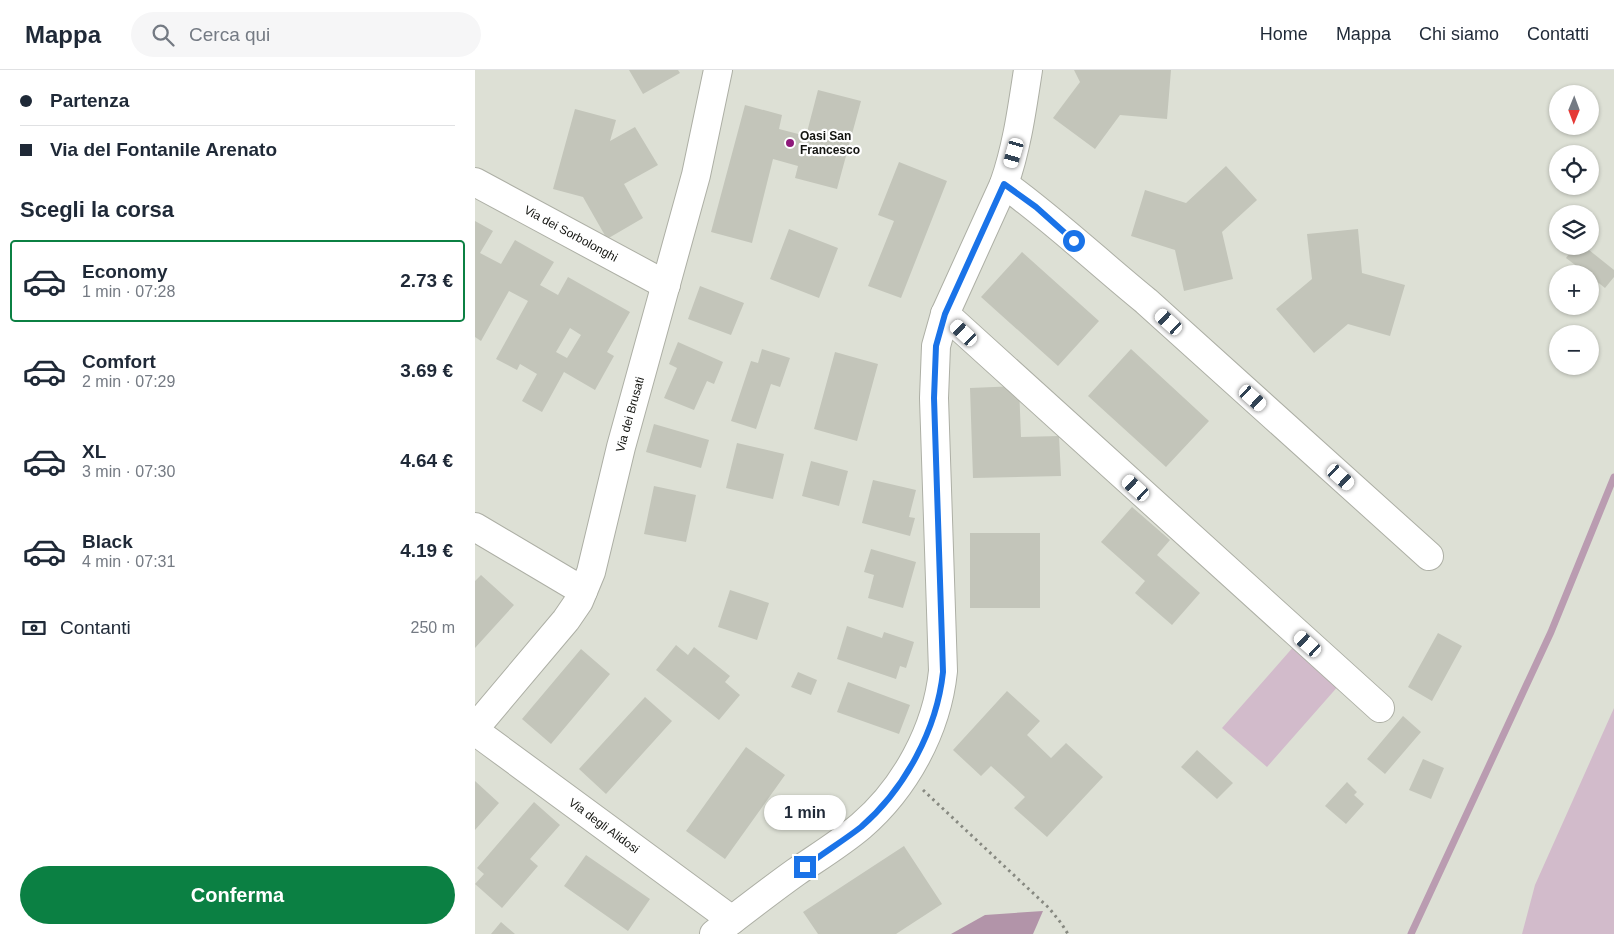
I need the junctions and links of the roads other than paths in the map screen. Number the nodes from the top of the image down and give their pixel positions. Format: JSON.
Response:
{"nodes":[{"id":1,"x":718,"y":70,"type":"edge"},
{"id":2,"x":1028,"y":70,"type":"edge"},
{"id":3,"x":475,"y":182,"type":"edge"},
{"id":4,"x":1004,"y":184,"type":"junction"},
{"id":5,"x":666,"y":285,"type":"junction"},
{"id":6,"x":945,"y":314,"type":"junction"},
{"id":7,"x":475,"y":527,"type":"edge"},
{"id":8,"x":1429,"y":556,"type":"dead end"},
{"id":9,"x":583,"y":591,"type":"junction"},
{"id":10,"x":1380,"y":708,"type":"dead end"},
{"id":11,"x":475,"y":729,"type":"edge"},
{"id":12,"x":723,"y":927,"type":"edge"}],
"edges":[{"from":1,"to":5,"type":"street","name":"Via dei Brusati"},
{"from":2,"to":4,"type":"street"},
{"from":3,"to":5,"type":"street","name":"Via dei Sorbolonghi"},
{"from":4,"to":6,"type":"street"},
{"from":4,"to":8,"type":"street"},
{"from":5,"to":9,"type":"street","name":"Via dei Brusati"},
{"from":6,"to":10,"type":"street"},
{"from":6,"to":12,"type":"street"},
{"from":7,"to":9,"type":"street"},
{"from":9,"to":11,"type":"street","name":"Via dei Brusati"},
{"from":11,"to":12,"type":"street","name":"Via degli Alidosi"}]}
